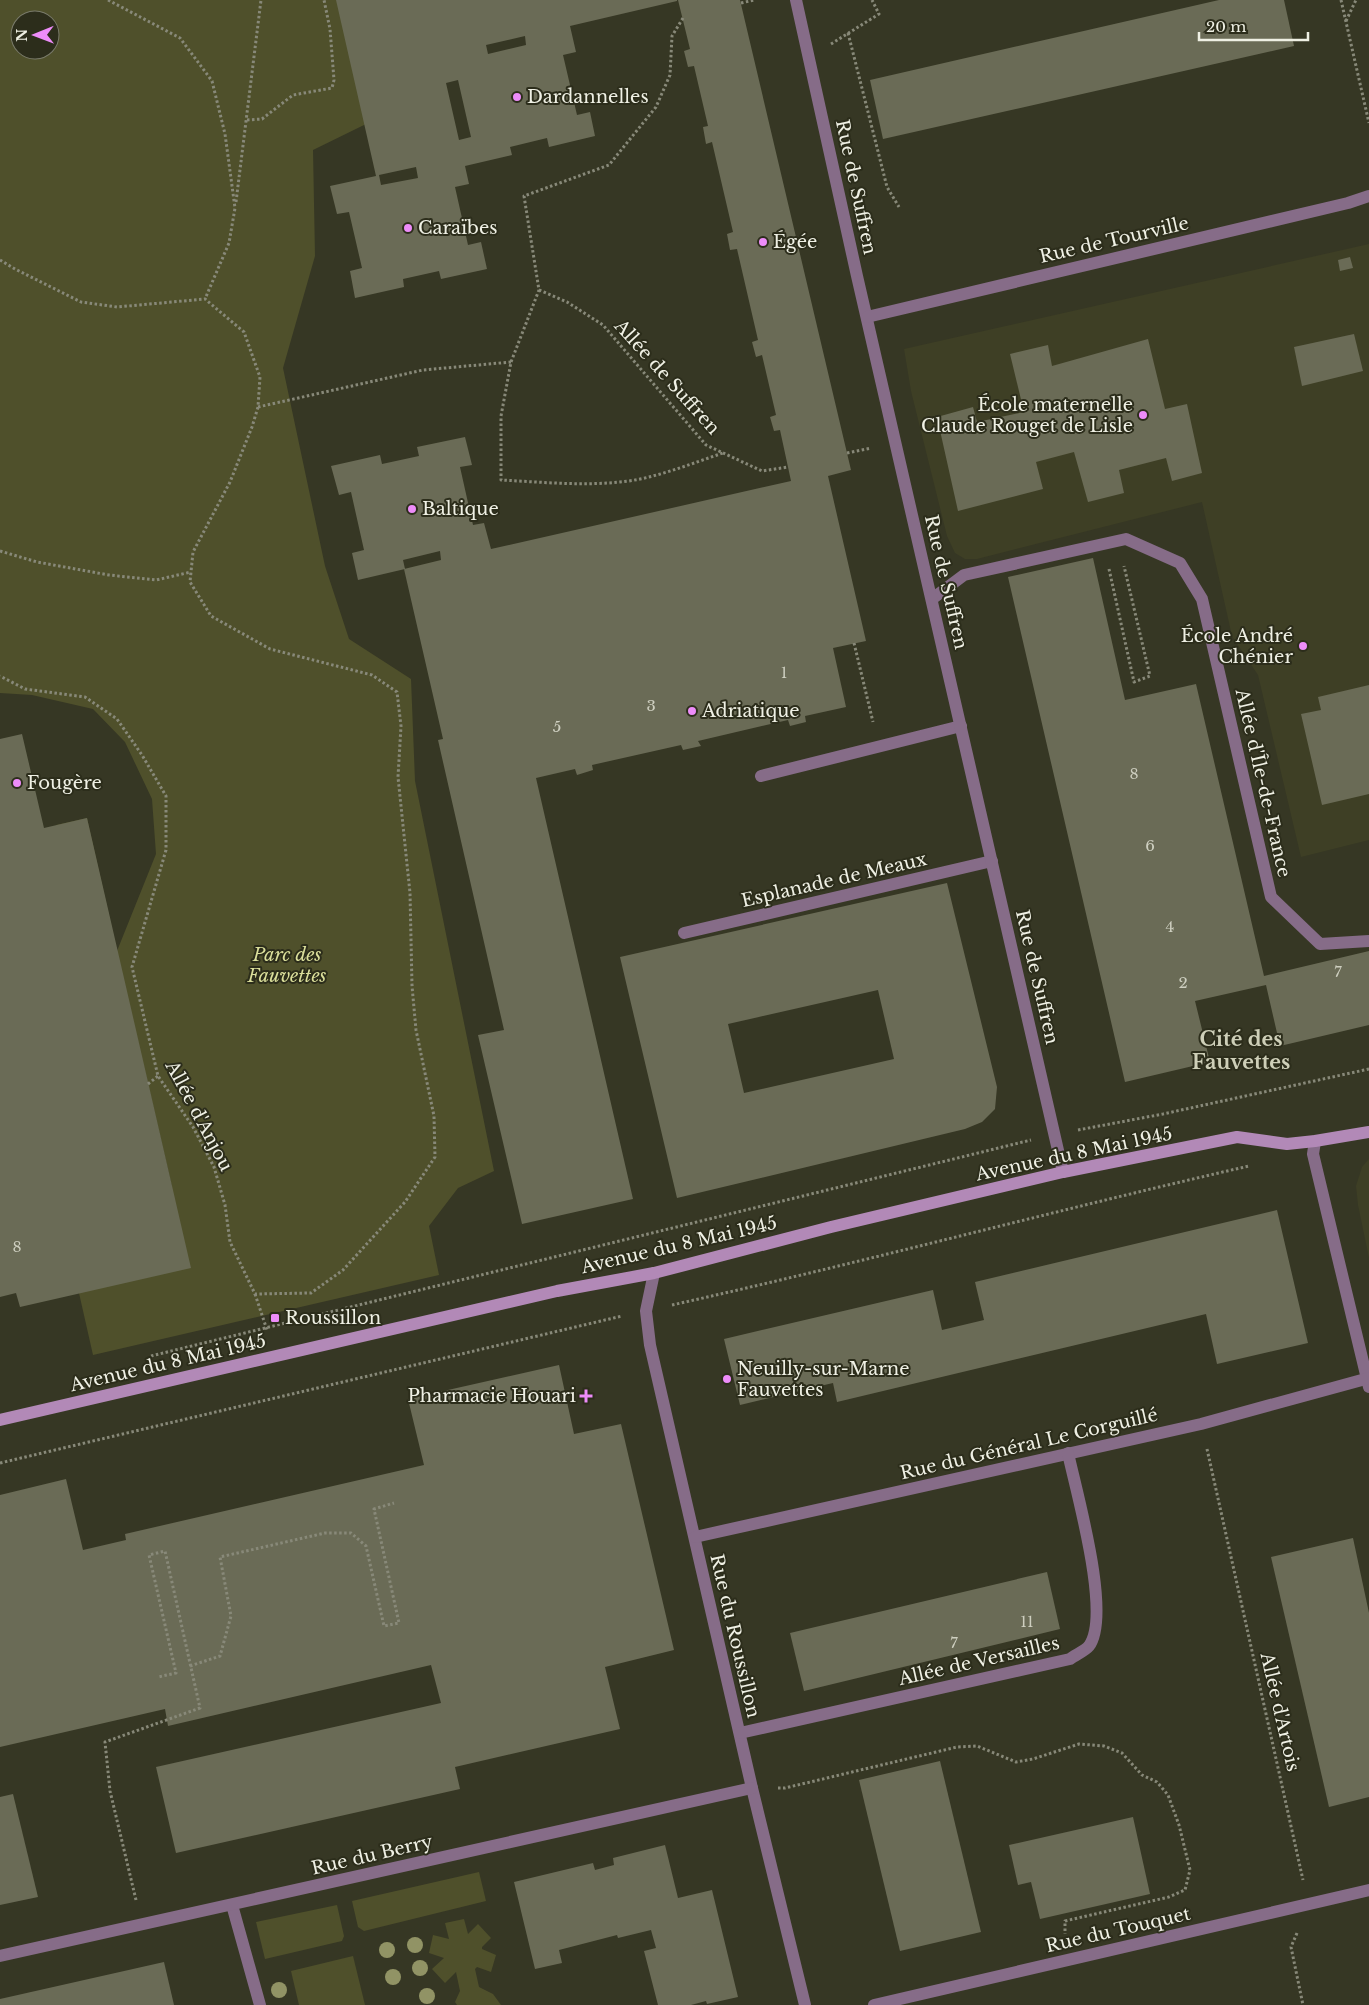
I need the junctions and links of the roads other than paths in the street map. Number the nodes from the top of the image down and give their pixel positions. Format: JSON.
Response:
{"nodes":[{"id":1,"x":796,"y":0,"type":"edge"},
{"id":2,"x":1369,"y":196,"type":"edge"},
{"id":3,"x":867,"y":317,"type":"junction"},
{"id":4,"x":932,"y":599,"type":"junction"},
{"id":5,"x":961,"y":726,"type":"junction"},
{"id":6,"x":761,"y":776,"type":"dead end"},
{"id":7,"x":992,"y":861,"type":"junction"},
{"id":8,"x":684,"y":933,"type":"dead end"},
{"id":9,"x":1369,"y":941,"type":"edge"},
{"id":10,"x":1369,"y":1132,"type":"edge"},
{"id":11,"x":1315,"y":1141,"type":"junction"},
{"id":12,"x":1064,"y":1172,"type":"junction"},
{"id":13,"x":654,"y":1273,"type":"junction"},
{"id":14,"x":1368,"y":1381,"type":"edge"},
{"id":15,"x":0,"y":1420,"type":"edge"},
{"id":16,"x":1068,"y":1453,"type":"junction"},
{"id":17,"x":694,"y":1537,"type":"junction"},
{"id":18,"x":740,"y":1733,"type":"junction"},
{"id":19,"x":752,"y":1788,"type":"junction"},
{"id":20,"x":1369,"y":1890,"type":"edge"},
{"id":21,"x":232,"y":1904,"type":"junction"},
{"id":22,"x":0,"y":1956,"type":"edge"},
{"id":23,"x":260,"y":2005,"type":"edge"},
{"id":24,"x":804,"y":2005,"type":"edge"},
{"id":25,"x":874,"y":2005,"type":"edge"}],
"edges":[{"from":1,"to":3,"type":"street","name":"Rue de Suffren"},
{"from":2,"to":3,"type":"street","name":"Rue de Tourville"},
{"from":3,"to":4,"type":"street","name":"Rue de Suffren"},
{"from":4,"to":5,"type":"street","name":"Rue de Suffren"},
{"from":4,"to":9,"type":"street","name":"Allée d'Île-de-France"},
{"from":5,"to":6,"type":"street"},
{"from":5,"to":7,"type":"street","name":"Rue de Suffren"},
{"from":7,"to":8,"type":"street","name":"Esplanade de Meaux"},
{"from":7,"to":12,"type":"street","name":"Rue de Suffren"},
{"from":10,"to":11,"type":"street","name":"Avenue du 8 Mai 1945"},
{"from":11,"to":12,"type":"street","name":"Avenue du 8 Mai 1945"},
{"from":11,"to":14,"type":"street"},
{"from":12,"to":13,"type":"street","name":"Avenue du 8 Mai 1945"},
{"from":13,"to":15,"type":"street","name":"Avenue du 8 Mai 1945"},
{"from":13,"to":17,"type":"street","name":"Rue du Roussillon"},
{"from":14,"to":16,"type":"street","name":"Rue du Général Le Corguillé"},
{"from":16,"to":17,"type":"street","name":"Rue du Général Le Corguillé"},
{"from":16,"to":18,"type":"street","name":"Allée de Versailles"},
{"from":17,"to":18,"type":"street","name":"Rue du Roussillon"},
{"from":18,"to":19,"type":"street","name":"Rue du Roussillon"},
{"from":19,"to":21,"type":"street","name":"Rue du Berry"},
{"from":19,"to":24,"type":"street","name":"Rue du Roussillon"},
{"from":20,"to":25,"type":"street","name":"Rue du Touquet"},
{"from":21,"to":22,"type":"street","name":"Rue du Berry"},
{"from":21,"to":23,"type":"street"}]}
